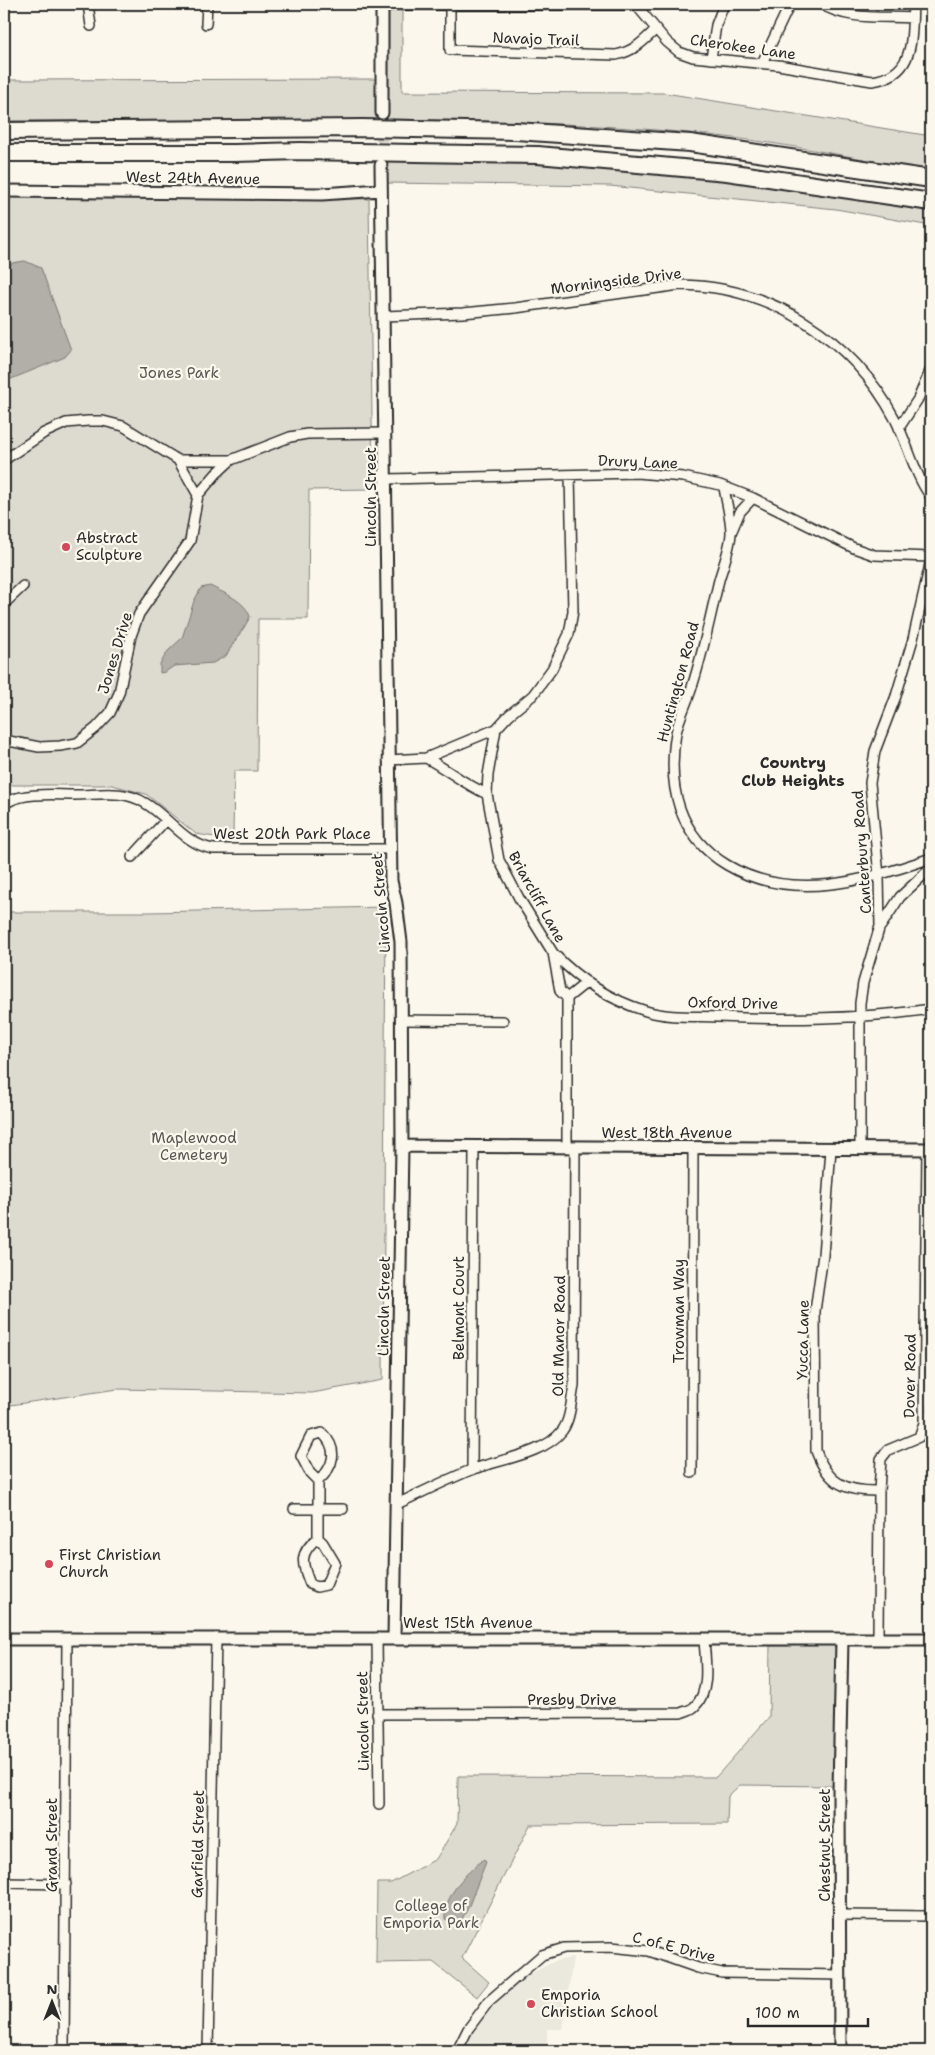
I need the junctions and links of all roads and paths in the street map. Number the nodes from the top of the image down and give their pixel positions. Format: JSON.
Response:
{"nodes":[{"id":1,"x":88,"y":4,"type":"edge"},
{"id":2,"x":206,"y":4,"type":"edge"},
{"id":3,"x":382,"y":4,"type":"edge"},
{"id":4,"x":636,"y":4,"type":"edge"},
{"id":5,"x":724,"y":4,"type":"edge"},
{"id":6,"x":790,"y":4,"type":"edge"},
{"id":7,"x":821,"y":4,"type":"edge"},
{"id":8,"x":912,"y":4,"type":"edge"},
{"id":9,"x":450,"y":5,"type":"junction"},
{"id":10,"x":912,"y":18,"type":"junction"},
{"id":11,"x":206,"y":24,"type":"dead end"},
{"id":12,"x":91,"y":26,"type":"dead end"},
{"id":13,"x":656,"y":29,"type":"junction"},
{"id":14,"x":711,"y":59,"type":"junction"},
{"id":15,"x":762,"y":63,"type":"junction"},
{"id":16,"x":382,"y":113,"type":"tunnel mouth"},
{"id":17,"x":4,"y":132,"type":"edge"},
{"id":18,"x":4,"y":153,"type":"edge"},
{"id":19,"x":381,"y":164,"type":"tunnel mouth"},
{"id":20,"x":931,"y":179,"type":"edge"},
{"id":21,"x":381,"y":190,"type":"junction"},
{"id":22,"x":4,"y":191,"type":"edge"},
{"id":23,"x":931,"y":202,"type":"edge"},
{"id":24,"x":384,"y":316,"type":"junction"},
{"id":25,"x":931,"y":369,"type":"edge"},
{"id":26,"x":899,"y":428,"type":"junction"},
{"id":27,"x":386,"y":433,"type":"junction"},
{"id":28,"x":4,"y":460,"type":"edge"},
{"id":29,"x":178,"y":460,"type":"junction"},
{"id":30,"x":231,"y":460,"type":"junction"},
{"id":31,"x":570,"y":475,"type":"junction"},
{"id":32,"x":387,"y":479,"type":"junction"},
{"id":33,"x":724,"y":487,"type":"junction"},
{"id":34,"x":198,"y":495,"type":"junction"},
{"id":35,"x":753,"y":498,"type":"junction"},
{"id":36,"x":931,"y":498,"type":"edge"},
{"id":37,"x":931,"y":520,"type":"edge"},
{"id":38,"x":731,"y":533,"type":"junction"},
{"id":39,"x":931,"y":546,"type":"edge"},
{"id":40,"x":931,"y":558,"type":"edge"},
{"id":41,"x":24,"y":586,"type":"dead end"},
{"id":42,"x":4,"y":604,"type":"edge"},
{"id":43,"x":496,"y":730,"type":"junction"},
{"id":44,"x":4,"y":740,"type":"edge"},
{"id":45,"x":426,"y":758,"type":"junction"},
{"id":46,"x":388,"y":760,"type":"junction"},
{"id":47,"x":487,"y":794,"type":"junction"},
{"id":48,"x":4,"y":804,"type":"edge"},
{"id":49,"x":166,"y":820,"type":"junction"},
{"id":50,"x":390,"y":849,"type":"junction"},
{"id":51,"x":132,"y":857,"type":"dead end"},
{"id":52,"x":931,"y":858,"type":"edge"},
{"id":53,"x":931,"y":868,"type":"edge"},
{"id":54,"x":879,"y":876,"type":"junction"},
{"id":55,"x":880,"y":926,"type":"junction"},
{"id":56,"x":553,"y":953,"type":"junction"},
{"id":57,"x":587,"y":982,"type":"junction"},
{"id":58,"x":567,"y":998,"type":"junction"},
{"id":59,"x":931,"y":1009,"type":"edge"},
{"id":60,"x":859,"y":1016,"type":"junction"},
{"id":61,"x":401,"y":1020,"type":"junction"},
{"id":62,"x":503,"y":1021,"type":"dead end"},
{"id":63,"x":402,"y":1146,"type":"junction"},
{"id":64,"x":474,"y":1147,"type":"junction"},
{"id":65,"x":571,"y":1147,"type":"junction"},
{"id":66,"x":693,"y":1148,"type":"junction"},
{"id":67,"x":831,"y":1148,"type":"junction"},
{"id":68,"x":860,"y":1149,"type":"junction"},
{"id":69,"x":929,"y":1149,"type":"edge"},
{"id":70,"x":472,"y":1470,"type":"junction"},
{"id":71,"x":692,"y":1473,"type":"dead end"},
{"id":72,"x":318,"y":1482,"type":"junction"},
{"id":73,"x":879,"y":1492,"type":"junction"},
{"id":74,"x":397,"y":1504,"type":"junction"},
{"id":75,"x":294,"y":1509,"type":"dead end"},
{"id":76,"x":318,"y":1509,"type":"junction"},
{"id":77,"x":343,"y":1509,"type":"dead end"},
{"id":78,"x":318,"y":1538,"type":"junction"},
{"id":79,"x":216,"y":1638,"type":"junction"},
{"id":80,"x":377,"y":1638,"type":"junction"},
{"id":81,"x":394,"y":1638,"type":"junction"},
{"id":82,"x":4,"y":1639,"type":"edge"},
{"id":83,"x":67,"y":1639,"type":"junction"},
{"id":84,"x":704,"y":1639,"type":"junction"},
{"id":85,"x":842,"y":1639,"type":"junction"},
{"id":86,"x":878,"y":1639,"type":"junction"},
{"id":87,"x":931,"y":1639,"type":"edge"},
{"id":88,"x":377,"y":1714,"type":"junction"},
{"id":89,"x":379,"y":1804,"type":"dead end"},
{"id":90,"x":4,"y":1884,"type":"edge"},
{"id":91,"x":66,"y":1884,"type":"junction"},
{"id":92,"x":841,"y":1915,"type":"junction"},
{"id":93,"x":931,"y":1916,"type":"edge"},
{"id":94,"x":840,"y":1974,"type":"junction"},
{"id":95,"x":64,"y":2051,"type":"edge"},
{"id":96,"x":208,"y":2051,"type":"edge"},
{"id":97,"x":457,"y":2051,"type":"edge"},
{"id":98,"x":840,"y":2051,"type":"edge"}],
"edges":[{"from":1,"to":12,"type":"street"},
{"from":2,"to":11,"type":"street"},
{"from":3,"to":9,"type":"street","name":"Cherokee Lane"},
{"from":3,"to":16,"type":"street"},
{"from":4,"to":9,"type":"street","name":"Cherokee Lane"},
{"from":4,"to":13,"type":"street","name":"Cherokee Lane"},
{"from":5,"to":14,"type":"street"},
{"from":6,"to":15,"type":"street"},
{"from":7,"to":10,"type":"street"},
{"from":8,"to":10,"type":"street","name":"Cherokee Lane"},
{"from":9,"to":13,"type":"street","name":"Navajo Trail"},
{"from":10,"to":15,"type":"street","name":"Cherokee Lane"},
{"from":13,"to":14,"type":"street","name":"Cherokee Lane"},
{"from":14,"to":15,"type":"street","name":"Cherokee Lane"},
{"from":17,"to":20,"type":"highway"},
{"from":18,"to":23,"type":"highway"},
{"from":19,"to":21,"type":"street","name":"Lincoln Street"},
{"from":21,"to":22,"type":"street","name":"West 24th Avenue"},
{"from":21,"to":24,"type":"street","name":"Lincoln Street"},
{"from":24,"to":26,"type":"street","name":"Morningside Drive"},
{"from":24,"to":27,"type":"street","name":"Lincoln Street"},
{"from":25,"to":26,"type":"street"},
{"from":26,"to":36,"type":"street","name":"Morningside Drive"},
{"from":27,"to":30,"type":"street"},
{"from":27,"to":32,"type":"street","name":"Lincoln Street"},
{"from":28,"to":29,"type":"street"},
{"from":29,"to":30,"type":"street"},
{"from":29,"to":34,"type":"street"},
{"from":30,"to":34,"type":"street"},
{"from":31,"to":32,"type":"street","name":"Drury Lane"},
{"from":31,"to":33,"type":"street","name":"Drury Lane"},
{"from":31,"to":43,"type":"street"},
{"from":32,"to":46,"type":"street","name":"Lincoln Street"},
{"from":33,"to":35,"type":"street","name":"Drury Lane"},
{"from":33,"to":38,"type":"street","name":"Huntington Road"},
{"from":34,"to":44,"type":"street","name":"Jones Drive"},
{"from":35,"to":38,"type":"street"},
{"from":35,"to":40,"type":"street","name":"Drury Lane"},
{"from":37,"to":39,"type":"street"},
{"from":38,"to":54,"type":"street","name":"Huntington Road"},
{"from":40,"to":54,"type":"street","name":"Canterbury Road"},
{"from":41,"to":42,"type":"street"},
{"from":43,"to":45,"type":"street"},
{"from":43,"to":47,"type":"street","name":"Briarcliff Lane"},
{"from":45,"to":46,"type":"street"},
{"from":45,"to":47,"type":"street"},
{"from":46,"to":50,"type":"street","name":"Lincoln Street"},
{"from":47,"to":56,"type":"street","name":"Briarcliff Lane"},
{"from":48,"to":49,"type":"street","name":"West 20th Park Place"},
{"from":49,"to":50,"type":"street","name":"West 20th Park Place"},
{"from":49,"to":51,"type":"street"},
{"from":50,"to":61,"type":"street","name":"Lincoln Street"},
{"from":52,"to":54,"type":"street","name":"Huntington Road"},
{"from":53,"to":55,"type":"street"},
{"from":54,"to":55,"type":"street","name":"Canterbury Road"},
{"from":55,"to":60,"type":"street","name":"Canterbury Road"},
{"from":56,"to":57,"type":"street","name":"Oxford Drive"},
{"from":56,"to":58,"type":"street","name":"Briarcliff Lane"},
{"from":57,"to":58,"type":"street"},
{"from":57,"to":60,"type":"street","name":"Oxford Drive"},
{"from":58,"to":65,"type":"street","name":"Briarcliff Lane"},
{"from":59,"to":60,"type":"street","name":"Oxford Drive"},
{"from":60,"to":68,"type":"street","name":"Canterbury Road"},
{"from":61,"to":62,"type":"street"},
{"from":61,"to":63,"type":"street","name":"Lincoln Street"},
{"from":63,"to":64,"type":"street","name":"West 18th Avenue"},
{"from":63,"to":74,"type":"street","name":"Lincoln Street"},
{"from":64,"to":65,"type":"street","name":"West 18th Avenue"},
{"from":64,"to":70,"type":"street","name":"Belmont Court"},
{"from":65,"to":66,"type":"street","name":"West 18th Avenue"},
{"from":65,"to":70,"type":"street","name":"Old Manor Road"},
{"from":66,"to":67,"type":"street","name":"West 18th Avenue"},
{"from":66,"to":71,"type":"street","name":"Trowman Way"},
{"from":67,"to":68,"type":"street","name":"West 18th Avenue"},
{"from":67,"to":73,"type":"street","name":"Yucca Lane"},
{"from":68,"to":69,"type":"street","name":"West 18th Avenue"},
{"from":69,"to":73,"type":"street","name":"Dover Road"},
{"from":70,"to":74,"type":"street","name":"Old Manor Road"},
{"from":72,"to":72,"type":"street"},
{"from":72,"to":76,"type":"street"},
{"from":73,"to":86,"type":"street","name":"Dover Road"},
{"from":74,"to":81,"type":"street","name":"Lincoln Street"},
{"from":75,"to":76,"type":"street"},
{"from":76,"to":77,"type":"street"},
{"from":76,"to":78,"type":"street"},
{"from":78,"to":78,"type":"street"},
{"from":79,"to":80,"type":"street","name":"West 15th Avenue"},
{"from":79,"to":83,"type":"street","name":"West 15th Avenue"},
{"from":79,"to":96,"type":"street","name":"Garfield Street"},
{"from":80,"to":81,"type":"street","name":"West 15th Avenue"},
{"from":80,"to":88,"type":"street","name":"Lincoln Street"},
{"from":81,"to":84,"type":"street","name":"West 15th Avenue"},
{"from":82,"to":83,"type":"street","name":"West 15th Avenue"},
{"from":83,"to":91,"type":"street","name":"Grand Street"},
{"from":84,"to":85,"type":"street","name":"West 15th Avenue"},
{"from":84,"to":88,"type":"street","name":"Presby Drive"},
{"from":85,"to":86,"type":"street","name":"West 15th Avenue"},
{"from":85,"to":92,"type":"street","name":"Chestnut Street"},
{"from":86,"to":87,"type":"street","name":"West 15th Avenue"},
{"from":88,"to":89,"type":"street","name":"Lincoln Street"},
{"from":90,"to":91,"type":"street"},
{"from":91,"to":95,"type":"street","name":"Grand Street"},
{"from":92,"to":93,"type":"street"},
{"from":92,"to":94,"type":"street","name":"Chestnut Street"},
{"from":94,"to":97,"type":"street","name":"C of E Drive"},
{"from":94,"to":98,"type":"street","name":"Chestnut Street"}]}
